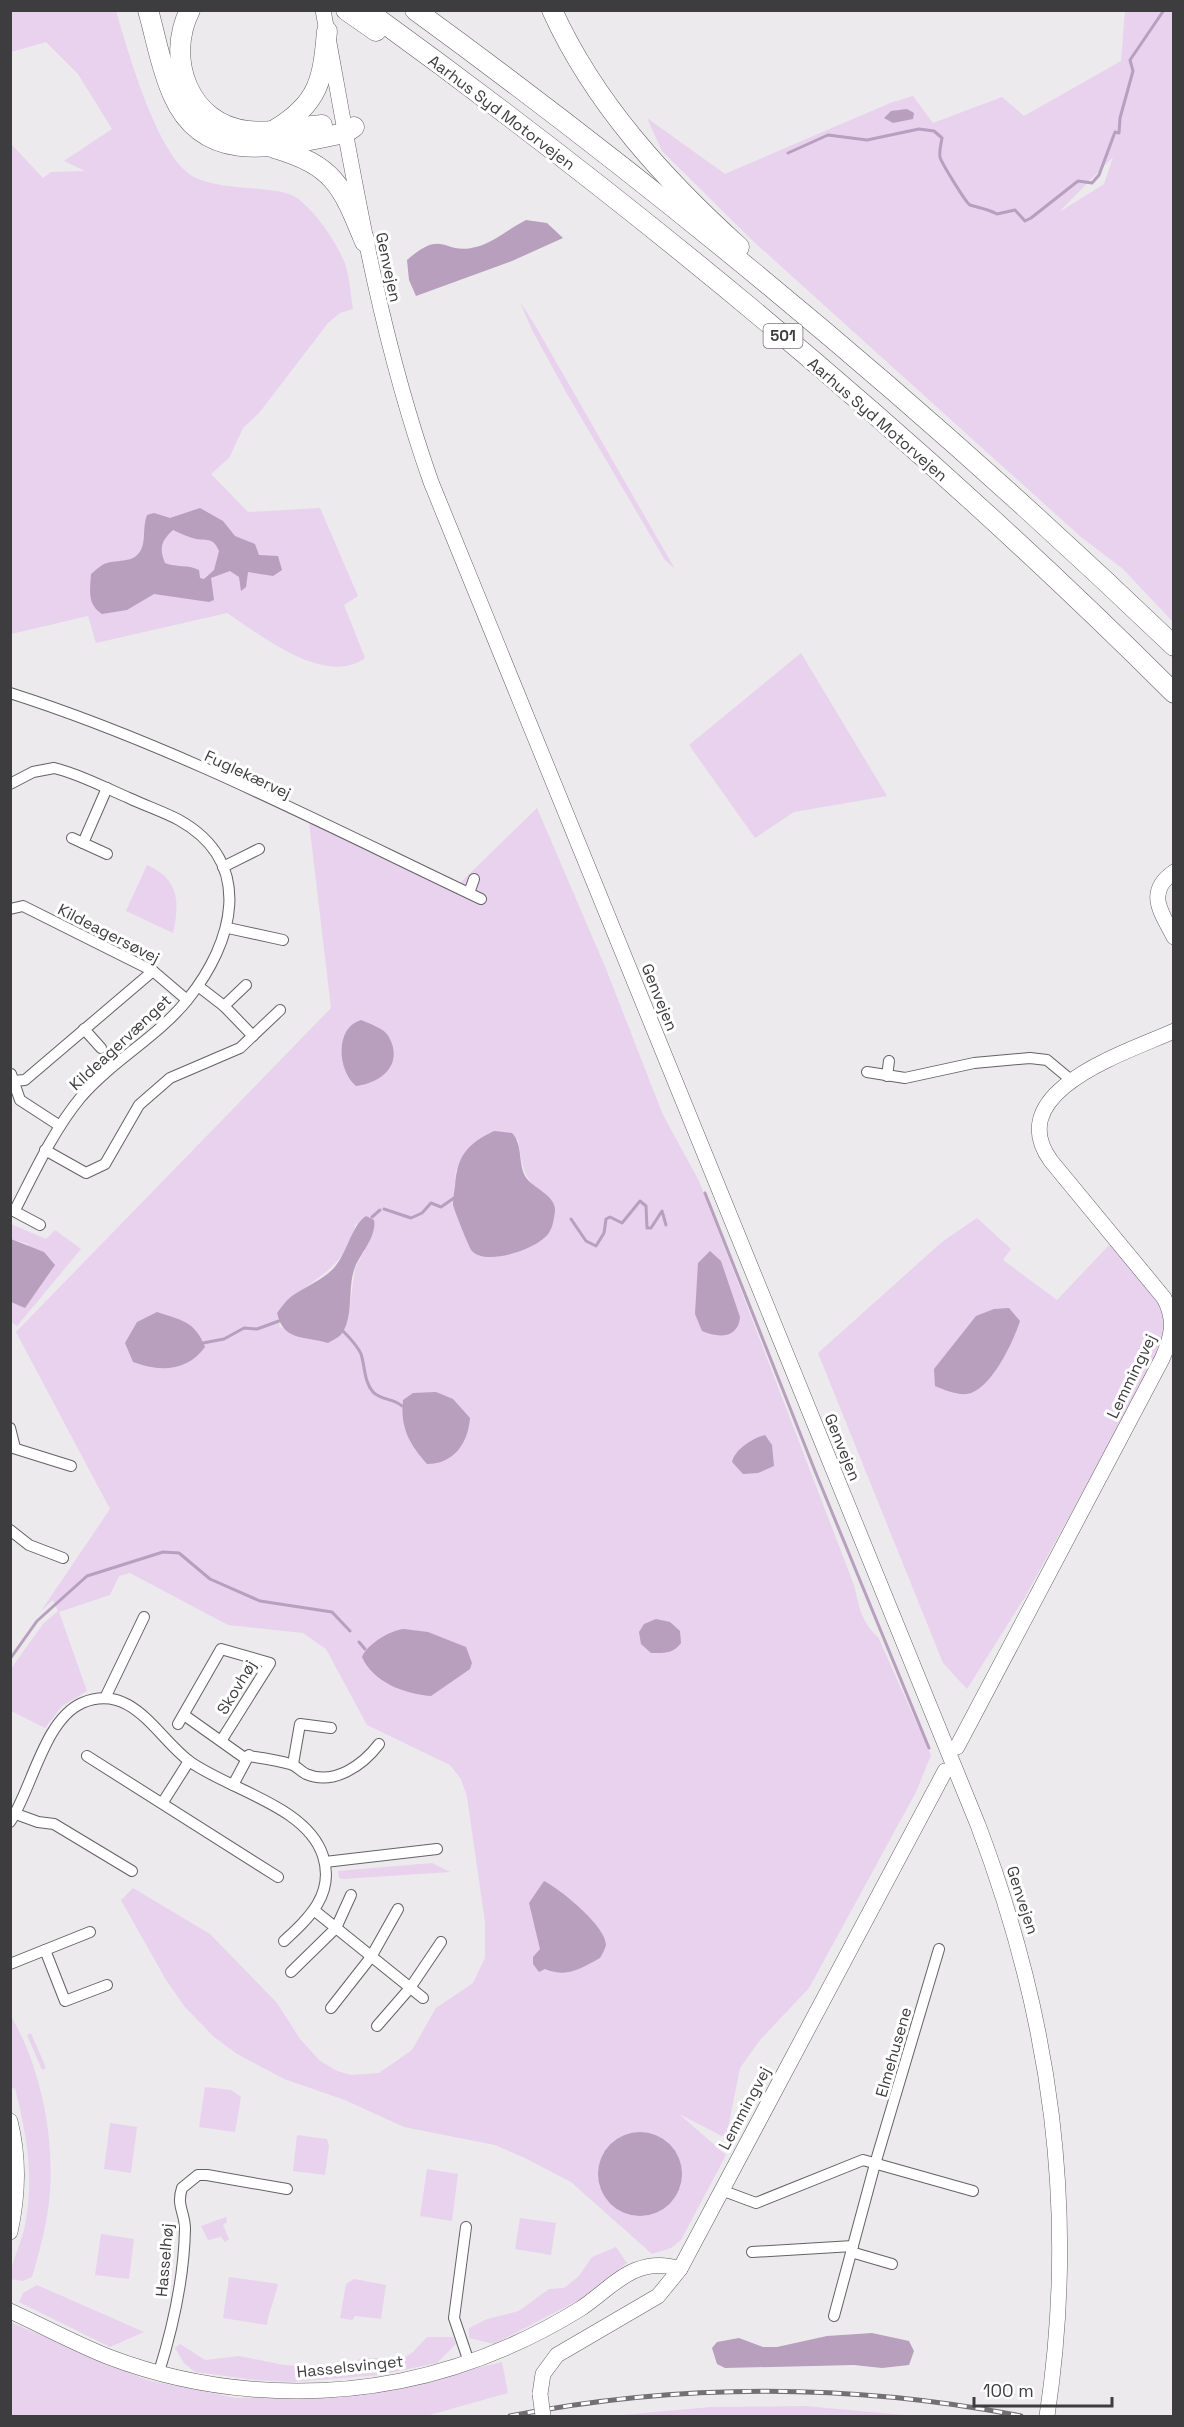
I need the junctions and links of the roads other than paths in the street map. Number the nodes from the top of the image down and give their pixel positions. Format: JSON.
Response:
{"nodes":[{"id":1,"x":148,"y":10,"type":"edge"},
{"id":2,"x":190,"y":10,"type":"edge"},
{"id":3,"x":323,"y":10,"type":"edge"},
{"id":4,"x":333,"y":10,"type":"edge"},
{"id":5,"x":346,"y":10,"type":"edge"},
{"id":6,"x":366,"y":10,"type":"edge"},
{"id":7,"x":415,"y":10,"type":"edge"},
{"id":8,"x":552,"y":10,"type":"edge"},
{"id":9,"x":327,"y":31,"type":"junction"},
{"id":10,"x":347,"y":128,"type":"junction"},
{"id":11,"x":273,"y":139,"type":"junction"},
{"id":12,"x":569,"y":162,"type":"junction"},
{"id":13,"x":365,"y":242,"type":"junction"},
{"id":14,"x":845,"y":351,"type":"junction"},
{"id":15,"x":449,"y":524,"type":"junction"},
{"id":16,"x":1173,"y":646,"type":"edge"},
{"id":17,"x":10,"y":693,"type":"edge"},
{"id":18,"x":1173,"y":693,"type":"edge"},
{"id":19,"x":11,"y":782,"type":"edge"},
{"id":20,"x":106,"y":788,"type":"junction"},
{"id":21,"x":72,"y":838,"type":"dead end"},
{"id":22,"x":83,"y":843,"type":"junction"},
{"id":23,"x":259,"y":849,"type":"dead end"},
{"id":24,"x":107,"y":854,"type":"dead end"},
{"id":25,"x":224,"y":867,"type":"junction"},
{"id":26,"x":1173,"y":872,"type":"edge"},
{"id":27,"x":474,"y":879,"type":"dead end"},
{"id":28,"x":469,"y":893,"type":"junction"},
{"id":29,"x":481,"y":899,"type":"dead end"},
{"id":30,"x":10,"y":909,"type":"edge"},
{"id":31,"x":228,"y":928,"type":"junction"},
{"id":32,"x":1173,"y":937,"type":"edge"},
{"id":33,"x":283,"y":940,"type":"dead end"},
{"id":34,"x":153,"y":971,"type":"junction"},
{"id":35,"x":246,"y":985,"type":"dead end"},
{"id":36,"x":198,"y":986,"type":"junction"},
{"id":37,"x":187,"y":1000,"type":"junction"},
{"id":38,"x":224,"y":1006,"type":"junction"},
{"id":39,"x":280,"y":1010,"type":"dead end"},
{"id":40,"x":84,"y":1029,"type":"junction"},
{"id":41,"x":1173,"y":1031,"type":"edge"},
{"id":42,"x":253,"y":1036,"type":"junction"},
{"id":43,"x":101,"y":1048,"type":"dead end"},
{"id":44,"x":889,"y":1061,"type":"dead end"},
{"id":45,"x":867,"y":1072,"type":"dead end"},
{"id":46,"x":887,"y":1076,"type":"junction"},
{"id":47,"x":12,"y":1078,"type":"edge"},
{"id":48,"x":1071,"y":1080,"type":"junction"},
{"id":49,"x":60,"y":1126,"type":"junction"},
{"id":50,"x":45,"y":1150,"type":"junction"},
{"id":51,"x":13,"y":1210,"type":"edge"},
{"id":52,"x":40,"y":1225,"type":"dead end"},
{"id":53,"x":10,"y":1428,"type":"edge"},
{"id":54,"x":13,"y":1447,"type":"edge"},
{"id":55,"x":71,"y":1466,"type":"dead end"},
{"id":56,"x":10,"y":1530,"type":"edge"},
{"id":57,"x":63,"y":1558,"type":"dead end"},
{"id":58,"x":144,"y":1617,"type":"dead end"},
{"id":59,"x":105,"y":1698,"type":"junction"},
{"id":60,"x":331,"y":1728,"type":"dead end"},
{"id":61,"x":221,"y":1741,"type":"junction"},
{"id":62,"x":379,"y":1744,"type":"dead end"},
{"id":63,"x":957,"y":1747,"type":"dead end"},
{"id":64,"x":249,"y":1755,"type":"junction"},
{"id":65,"x":87,"y":1756,"type":"dead end"},
{"id":66,"x":189,"y":1761,"type":"junction"},
{"id":67,"x":293,"y":1764,"type":"junction"},
{"id":68,"x":945,"y":1772,"type":"dead end"},
{"id":69,"x":233,"y":1785,"type":"junction"},
{"id":70,"x":163,"y":1802,"type":"junction"},
{"id":71,"x":13,"y":1818,"type":"edge"},
{"id":72,"x":437,"y":1849,"type":"dead end"},
{"id":73,"x":325,"y":1862,"type":"junction"},
{"id":74,"x":132,"y":1871,"type":"dead end"},
{"id":75,"x":278,"y":1877,"type":"dead end"},
{"id":76,"x":351,"y":1895,"type":"dead end"},
{"id":77,"x":398,"y":1909,"type":"dead end"},
{"id":78,"x":315,"y":1911,"type":"junction"},
{"id":79,"x":336,"y":1928,"type":"junction"},
{"id":80,"x":90,"y":1932,"type":"dead end"},
{"id":81,"x":284,"y":1941,"type":"dead end"},
{"id":82,"x":441,"y":1942,"type":"dead end"},
{"id":83,"x":939,"y":1949,"type":"dead end"},
{"id":84,"x":45,"y":1950,"type":"junction"},
{"id":85,"x":371,"y":1956,"type":"junction"},
{"id":86,"x":10,"y":1964,"type":"edge"},
{"id":87,"x":291,"y":1972,"type":"dead end"},
{"id":88,"x":107,"y":1985,"type":"dead end"},
{"id":89,"x":410,"y":1988,"type":"junction"},
{"id":90,"x":423,"y":1998,"type":"dead end"},
{"id":91,"x":331,"y":2008,"type":"dead end"},
{"id":92,"x":377,"y":2026,"type":"dead end"},
{"id":93,"x":10,"y":2121,"type":"edge"},
{"id":94,"x":875,"y":2164,"type":"junction"},
{"id":95,"x":287,"y":2189,"type":"dead end"},
{"id":96,"x":721,"y":2190,"type":"junction"},
{"id":97,"x":973,"y":2191,"type":"dead end"},
{"id":98,"x":466,"y":2226,"type":"dead end"},
{"id":99,"x":10,"y":2232,"type":"edge"},
{"id":100,"x":852,"y":2249,"type":"junction"},
{"id":101,"x":752,"y":2252,"type":"dead end"},
{"id":102,"x":892,"y":2264,"type":"dead end"},
{"id":103,"x":680,"y":2269,"type":"junction"},
{"id":104,"x":10,"y":2311,"type":"edge"},
{"id":105,"x":834,"y":2316,"type":"dead end"},
{"id":106,"x":469,"y":2362,"type":"junction"},
{"id":107,"x":159,"y":2372,"type":"junction"},
{"id":108,"x":543,"y":2416,"type":"edge"},
{"id":109,"x":1047,"y":2416,"type":"edge"}],
"edges":[{"from":1,"to":11,"type":"highway"},
{"from":2,"to":11,"type":"highway"},
{"from":3,"to":9,"type":"street","name":"Genvejen"},
{"from":4,"to":10,"type":"street","name":"Genvejen"},
{"from":5,"to":12,"type":"highway"},
{"from":6,"to":12,"type":"highway","name":"Aarhus Syd Motorvejen","number":"501"},
{"from":7,"to":14,"type":"highway","name":"Aarhus Syd Motorvejen","number":"501"},
{"from":8,"to":14,"type":"highway"},
{"from":9,"to":10,"type":"street","name":"Genvejen"},
{"from":9,"to":11,"type":"highway"},
{"from":10,"to":11,"type":"highway"},
{"from":10,"to":13,"type":"street","name":"Genvejen"},
{"from":10,"to":15,"type":"street","name":"Genvejen"},
{"from":11,"to":13,"type":"highway"},
{"from":12,"to":18,"type":"highway","name":"Aarhus Syd Motorvejen","number":"501"},
{"from":13,"to":15,"type":"street","name":"Genvejen"},
{"from":14,"to":16,"type":"highway","name":"Aarhus Syd Motorvejen","number":"501"},
{"from":15,"to":109,"type":"street","name":"Genvejen"},
{"from":17,"to":28,"type":"street","name":"Fuglekærvej"},
{"from":19,"to":20,"type":"street","name":"Kildeagervænget"},
{"from":20,"to":22,"type":"street"},
{"from":20,"to":25,"type":"street","name":"Kildeagervænget"},
{"from":21,"to":22,"type":"street"},
{"from":22,"to":24,"type":"street"},
{"from":23,"to":25,"type":"street"},
{"from":25,"to":31,"type":"street","name":"Kildeagervænget"},
{"from":26,"to":32,"type":"street"},
{"from":27,"to":28,"type":"street"},
{"from":28,"to":29,"type":"street","name":"Fuglekærvej"},
{"from":30,"to":34,"type":"street","name":"Kildeagersøvej"},
{"from":31,"to":33,"type":"street"},
{"from":31,"to":36,"type":"street","name":"Kildeagervænget"},
{"from":34,"to":37,"type":"street","name":"Kildeagersøvej"},
{"from":34,"to":40,"type":"street"},
{"from":35,"to":38,"type":"street"},
{"from":36,"to":37,"type":"street","name":"Kildeagervænget"},
{"from":36,"to":38,"type":"street"},
{"from":37,"to":49,"type":"street","name":"Kildeagervænget"},
{"from":38,"to":42,"type":"street"},
{"from":39,"to":42,"type":"street"},
{"from":40,"to":43,"type":"street"},
{"from":40,"to":47,"type":"street"},
{"from":41,"to":48,"type":"street","name":"Lemmingvej"},
{"from":42,"to":50,"type":"street"},
{"from":44,"to":46,"type":"street"},
{"from":45,"to":46,"type":"street"},
{"from":46,"to":48,"type":"street"},
{"from":47,"to":49,"type":"street"},
{"from":48,"to":63,"type":"street","name":"Lemmingvej"},
{"from":49,"to":50,"type":"street","name":"Kildeagervænget"},
{"from":50,"to":51,"type":"street","name":"Kildeagervænget"},
{"from":51,"to":52,"type":"street"},
{"from":53,"to":54,"type":"street"},
{"from":54,"to":55,"type":"street"},
{"from":56,"to":57,"type":"street"},
{"from":58,"to":59,"type":"street"},
{"from":59,"to":66,"type":"street"},
{"from":59,"to":71,"type":"street"},
{"from":60,"to":67,"type":"street"},
{"from":61,"to":61,"type":"street","name":"Skovhøj"},
{"from":61,"to":64,"type":"street","name":"Skovhøj"},
{"from":62,"to":67,"type":"street","name":"Skovhøj"},
{"from":64,"to":67,"type":"street","name":"Skovhøj"},
{"from":64,"to":69,"type":"street"},
{"from":65,"to":70,"type":"street"},
{"from":66,"to":69,"type":"street"},
{"from":66,"to":70,"type":"street"},
{"from":68,"to":96,"type":"street","name":"Lemmingvej"},
{"from":69,"to":73,"type":"street"},
{"from":70,"to":75,"type":"street"},
{"from":71,"to":74,"type":"street"},
{"from":72,"to":73,"type":"street"},
{"from":73,"to":78,"type":"street"},
{"from":76,"to":79,"type":"street"},
{"from":77,"to":85,"type":"street"},
{"from":78,"to":79,"type":"street"},
{"from":78,"to":81,"type":"street"},
{"from":79,"to":85,"type":"street"},
{"from":79,"to":87,"type":"street"},
{"from":80,"to":84,"type":"street"},
{"from":82,"to":89,"type":"street"},
{"from":83,"to":94,"type":"street","name":"Elmehusene"},
{"from":84,"to":86,"type":"street"},
{"from":84,"to":88,"type":"street"},
{"from":85,"to":89,"type":"street"},
{"from":85,"to":91,"type":"street"},
{"from":89,"to":90,"type":"street"},
{"from":89,"to":92,"type":"street"},
{"from":93,"to":99,"type":"street"},
{"from":94,"to":96,"type":"street"},
{"from":94,"to":97,"type":"street"},
{"from":94,"to":100,"type":"street","name":"Elmehusene"},
{"from":95,"to":107,"type":"street","name":"Hasselhøj"},
{"from":96,"to":103,"type":"street","name":"Lemmingvej"},
{"from":98,"to":106,"type":"street"},
{"from":100,"to":101,"type":"street"},
{"from":100,"to":102,"type":"street"},
{"from":100,"to":105,"type":"street","name":"Elmehusene"},
{"from":103,"to":106,"type":"street","name":"Hasselsvinget"},
{"from":103,"to":108,"type":"street","name":"Lemmingvej","bridge":true},
{"from":104,"to":107,"type":"street","name":"Hasselsvinget"},
{"from":106,"to":107,"type":"street","name":"Hasselsvinget"}]}
